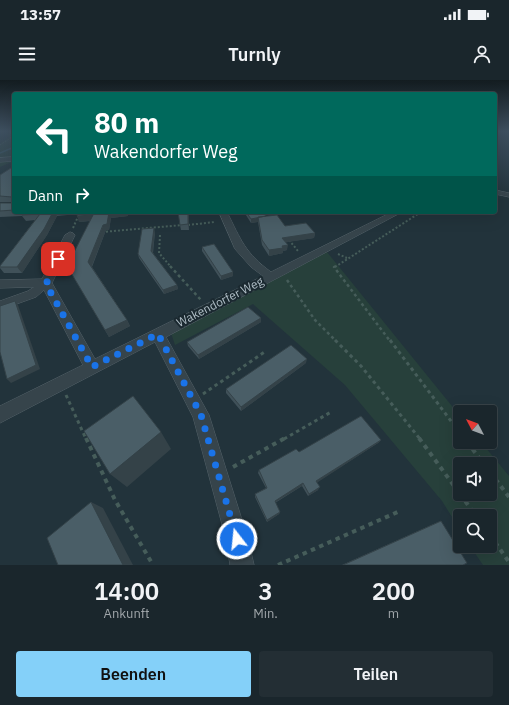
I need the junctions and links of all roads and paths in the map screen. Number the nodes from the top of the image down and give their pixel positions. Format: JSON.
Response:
{"nodes":[{"id":1,"x":12,"y":159,"type":"edge"},
{"id":2,"x":0,"y":160,"type":"edge"},
{"id":3,"x":497,"y":192,"type":"edge"},
{"id":4,"x":509,"y":195,"type":"edge"},
{"id":5,"x":79,"y":214,"type":"edge"},
{"id":6,"x":224,"y":214,"type":"edge"},
{"id":7,"x":394,"y":214,"type":"edge"},
{"id":8,"x":418,"y":214,"type":"edge"},
{"id":9,"x":215,"y":222,"type":"dead end"},
{"id":10,"x":100,"y":232,"type":"edge"},
{"id":11,"x":70,"y":235,"type":"joint"},
{"id":12,"x":160,"y":235,"type":"dead end"},
{"id":13,"x":286,"y":238,"type":"edge"},
{"id":14,"x":306,"y":259,"type":"junction"},
{"id":15,"x":275,"y":274,"type":"junction"},
{"id":16,"x":0,"y":284,"type":"edge"},
{"id":17,"x":46,"y":284,"type":"junction"},
{"id":18,"x":0,"y":306,"type":"edge"},
{"id":19,"x":208,"y":308,"type":"junction"},
{"id":20,"x":158,"y":334,"type":"junction"},
{"id":21,"x":266,"y":351,"type":"dead end"},
{"id":22,"x":92,"y":367,"type":"junction"},
{"id":23,"x":60,"y":384,"type":"junction"},
{"id":24,"x":193,"y":401,"type":"junction"},
{"id":25,"x":331,"y":412,"type":"dead end"},
{"id":26,"x":0,"y":415,"type":"edge"},
{"id":27,"x":453,"y":424,"type":"edge"},
{"id":28,"x":472,"y":449,"type":"edge"},
{"id":29,"x":479,"y":457,"type":"edge"},
{"id":30,"x":218,"y":475,"type":"junction"},
{"id":31,"x":497,"y":481,"type":"edge"},
{"id":32,"x":453,"y":484,"type":"edge"},
{"id":33,"x":509,"y":497,"type":"edge"},
{"id":34,"x":400,"y":511,"type":"dead end"},
{"id":35,"x":497,"y":545,"type":"edge"},
{"id":36,"x":509,"y":562,"type":"edge"},
{"id":37,"x":153,"y":565,"type":"edge"},
{"id":38,"x":242,"y":565,"type":"edge"},
{"id":39,"x":278,"y":565,"type":"edge"}],
"edges":[{"from":1,"to":2,"type":"street"},
{"from":3,"to":4,"type":"street"},
{"from":5,"to":11,"type":"path"},
{"from":6,"to":15,"type":"street"},
{"from":7,"to":14,"type":"street","name":"Wakendorfer Weg"},
{"from":8,"to":27,"type":"path"},
{"from":9,"to":10,"type":"path"},
{"from":11,"to":17,"type":"street"},
{"from":12,"to":19,"type":"path"},
{"from":13,"to":14,"type":"path"},
{"from":14,"to":15,"type":"street","name":"Wakendorfer Weg"},
{"from":15,"to":19,"type":"street","name":"Wakendorfer Weg"},
{"from":15,"to":32,"type":"path"},
{"from":16,"to":17,"type":"street"},
{"from":17,"to":18,"type":"street"},
{"from":17,"to":22,"type":"street"},
{"from":19,"to":20,"type":"street","name":"Wakendorfer Weg"},
{"from":20,"to":22,"type":"street","name":"Wakendorfer Weg"},
{"from":20,"to":24,"type":"street"},
{"from":21,"to":24,"type":"path"},
{"from":22,"to":23,"type":"street","name":"Wakendorfer Weg"},
{"from":23,"to":26,"type":"street","name":"Wakendorfer Weg"},
{"from":23,"to":37,"type":"path"},
{"from":24,"to":30,"type":"street"},
{"from":25,"to":30,"type":"path"},
{"from":28,"to":29,"type":"path"},
{"from":30,"to":38,"type":"street"},
{"from":31,"to":33,"type":"path"},
{"from":34,"to":39,"type":"path"},
{"from":35,"to":36,"type":"path"}]}
